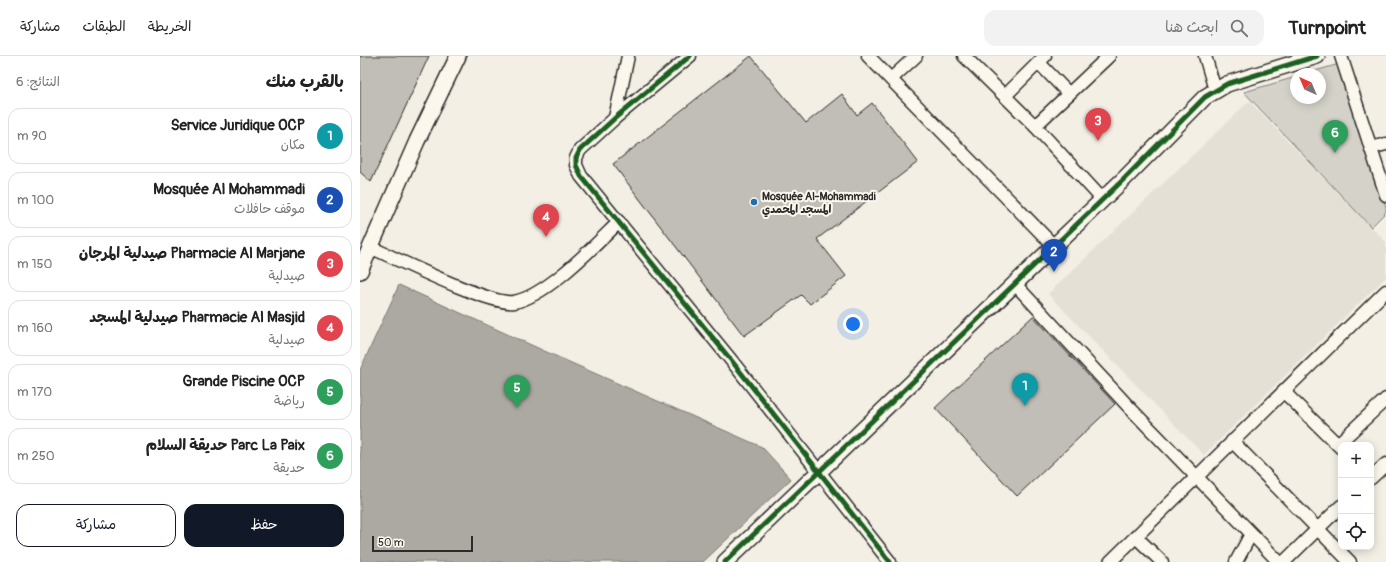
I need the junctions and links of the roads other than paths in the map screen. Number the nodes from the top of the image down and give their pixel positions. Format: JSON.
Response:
{"nodes":[{"id":1,"x":458,"y":56,"type":"edge"},
{"id":2,"x":628,"y":56,"type":"edge"},
{"id":3,"x":690,"y":56,"type":"edge"},
{"id":4,"x":868,"y":56,"type":"edge"},
{"id":5,"x":916,"y":56,"type":"edge"},
{"id":6,"x":964,"y":56,"type":"edge"},
{"id":7,"x":1110,"y":56,"type":"edge"},
{"id":8,"x":1205,"y":56,"type":"edge"},
{"id":9,"x":1315,"y":56,"type":"edge"},
{"id":10,"x":1341,"y":56,"type":"edge"},
{"id":11,"x":1042,"y":60,"type":"edge"},
{"id":12,"x":891,"y":79,"type":"junction"},
{"id":13,"x":1215,"y":90,"type":"junction"},
{"id":14,"x":1069,"y":94,"type":"junction"},
{"id":15,"x":1005,"y":96,"type":"junction"},
{"id":16,"x":614,"y":118,"type":"junction"},
{"id":17,"x":1035,"y":126,"type":"junction"},
{"id":18,"x":1386,"y":144,"type":"edge"},
{"id":19,"x":1371,"y":148,"type":"junction"},
{"id":20,"x":1386,"y":195,"type":"edge"},
{"id":21,"x":1102,"y":199,"type":"junction"},
{"id":22,"x":619,"y":222,"type":"junction"},
{"id":23,"x":1053,"y":245,"type":"junction"},
{"id":24,"x":370,"y":247,"type":"junction"},
{"id":25,"x":360,"y":271,"type":"edge"},
{"id":26,"x":1014,"y":283,"type":"junction"},
{"id":27,"x":1386,"y":291,"type":"edge"},
{"id":28,"x":1284,"y":392,"type":"junction"},
{"id":29,"x":1386,"y":400,"type":"edge"},
{"id":30,"x":1232,"y":441,"type":"junction"},
{"id":31,"x":1343,"y":442,"type":"edge"},
{"id":32,"x":1338,"y":445,"type":"edge"},
{"id":33,"x":1386,"y":464,"type":"edge"},
{"id":34,"x":819,"y":473,"type":"junction"},
{"id":35,"x":1374,"y":475,"type":"edge"},
{"id":36,"x":1197,"y":477,"type":"junction"},
{"id":37,"x":1338,"y":509,"type":"edge"},
{"id":38,"x":1316,"y":528,"type":"junction"},
{"id":39,"x":1251,"y":534,"type":"junction"},
{"id":40,"x":1136,"y":537,"type":"junction"},
{"id":41,"x":725,"y":562,"type":"edge"},
{"id":42,"x":890,"y":562,"type":"edge"},
{"id":43,"x":1110,"y":562,"type":"edge"},
{"id":44,"x":1162,"y":562,"type":"edge"},
{"id":45,"x":1236,"y":562,"type":"edge"},
{"id":46,"x":1279,"y":562,"type":"edge"},
{"id":47,"x":1284,"y":562,"type":"edge"},
{"id":48,"x":1350,"y":562,"type":"edge"}],
"edges":[{"from":1,"to":24,"type":"street"},
{"from":2,"to":16,"type":"street"},
{"from":3,"to":16,"type":"street"},
{"from":4,"to":12,"type":"street"},
{"from":5,"to":12,"type":"street"},
{"from":6,"to":15,"type":"street"},
{"from":7,"to":14,"type":"street"},
{"from":8,"to":13,"type":"street"},
{"from":9,"to":13,"type":"street"},
{"from":10,"to":19,"type":"street"},
{"from":11,"to":14,"type":"street"},
{"from":11,"to":15,"type":"street"},
{"from":12,"to":23,"type":"street"},
{"from":13,"to":21,"type":"street"},
{"from":14,"to":17,"type":"street"},
{"from":15,"to":17,"type":"street"},
{"from":16,"to":22,"type":"street"},
{"from":17,"to":21,"type":"street"},
{"from":18,"to":19,"type":"street"},
{"from":19,"to":20,"type":"street"},
{"from":21,"to":23,"type":"street"},
{"from":22,"to":24,"type":"street"},
{"from":22,"to":34,"type":"street"},
{"from":23,"to":26,"type":"street"},
{"from":24,"to":25,"type":"street"},
{"from":26,"to":34,"type":"street"},
{"from":26,"to":36,"type":"street"},
{"from":27,"to":28,"type":"street"},
{"from":28,"to":30,"type":"street"},
{"from":28,"to":32,"type":"street"},
{"from":29,"to":31,"type":"street"},
{"from":30,"to":36,"type":"street"},
{"from":30,"to":38,"type":"street"},
{"from":33,"to":35,"type":"street"},
{"from":34,"to":41,"type":"street"},
{"from":34,"to":42,"type":"street"},
{"from":36,"to":39,"type":"street"},
{"from":36,"to":40,"type":"street"},
{"from":37,"to":38,"type":"street"},
{"from":38,"to":47,"type":"street"},
{"from":38,"to":48,"type":"street"},
{"from":39,"to":45,"type":"street"},
{"from":39,"to":46,"type":"street"},
{"from":40,"to":43,"type":"street"},
{"from":40,"to":44,"type":"street"}]}
